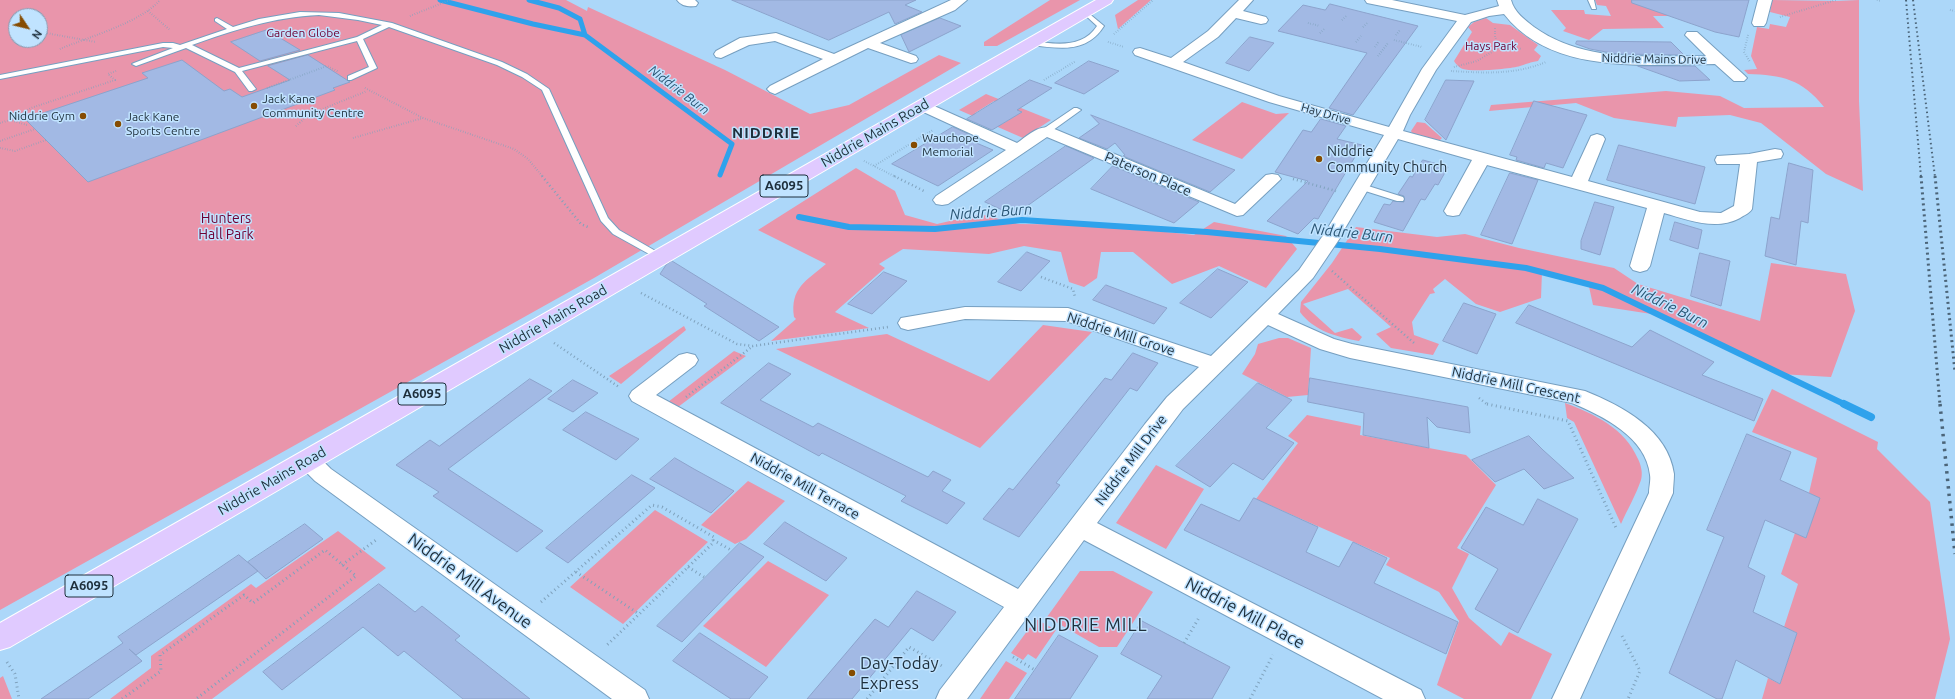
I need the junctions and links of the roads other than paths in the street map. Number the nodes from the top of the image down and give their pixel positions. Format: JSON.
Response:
{"nodes":[{"id":1,"x":934,"y":0,"type":"edge"},
{"id":2,"x":1106,"y":0,"type":"edge"},
{"id":3,"x":1246,"y":0,"type":"edge"},
{"id":4,"x":1372,"y":0,"type":"edge"},
{"id":5,"x":1591,"y":0,"type":"edge"},
{"id":6,"x":1765,"y":0,"type":"edge"},
{"id":7,"x":955,"y":3,"type":"edge"},
{"id":8,"x":1507,"y":7,"type":"edge"},
{"id":9,"x":1594,"y":8,"type":"dead end"},
{"id":10,"x":1086,"y":13,"type":"junction"},
{"id":11,"x":1233,"y":13,"type":"junction"},
{"id":12,"x":1466,"y":19,"type":"junction"},
{"id":13,"x":217,"y":20,"type":"dead end"},
{"id":14,"x":1261,"y":20,"type":"dead end"},
{"id":15,"x":1759,"y":23,"type":"road end"},
{"id":16,"x":390,"y":24,"type":"junction"},
{"id":17,"x":233,"y":30,"type":"junction"},
{"id":18,"x":1692,"y":35,"type":"dead end"},
{"id":19,"x":359,"y":38,"type":"junction"},
{"id":20,"x":867,"y":43,"type":"junction"},
{"id":21,"x":1032,"y":43,"type":"junction"},
{"id":22,"x":188,"y":46,"type":"junction"},
{"id":23,"x":180,"y":48,"type":"junction"},
{"id":24,"x":1140,"y":52,"type":"road end"},
{"id":25,"x":721,"y":54,"type":"dead end"},
{"id":26,"x":911,"y":59,"type":"dead end"},
{"id":27,"x":835,"y":60,"type":"junction"},
{"id":28,"x":1173,"y":63,"type":"junction"},
{"id":29,"x":1723,"y":63,"type":"junction"},
{"id":30,"x":136,"y":64,"type":"road end"},
{"id":31,"x":238,"y":70,"type":"junction"},
{"id":32,"x":0,"y":77,"type":"edge"},
{"id":33,"x":352,"y":78,"type":"road end"},
{"id":34,"x":1739,"y":78,"type":"dead end"},
{"id":35,"x":252,"y":89,"type":"road end"},
{"id":36,"x":775,"y":89,"type":"dead end"},
{"id":37,"x":922,"y":106,"type":"junction"},
{"id":38,"x":1077,"y":110,"type":"dead end"},
{"id":39,"x":1046,"y":131,"type":"junction"},
{"id":40,"x":1394,"y":133,"type":"junction"},
{"id":41,"x":1597,"y":139,"type":"dead end"},
{"id":42,"x":1017,"y":149,"type":"junction"},
{"id":43,"x":1775,"y":154,"type":"dead end"},
{"id":44,"x":1482,"y":158,"type":"junction"},
{"id":45,"x":1750,"y":158,"type":"junction"},
{"id":46,"x":1723,"y":160,"type":"dead end"},
{"id":47,"x":1272,"y":179,"type":"road end"},
{"id":48,"x":1578,"y":184,"type":"junction"},
{"id":49,"x":1359,"y":192,"type":"junction"},
{"id":50,"x":1400,"y":199,"type":"dead end"},
{"id":51,"x":942,"y":200,"type":"road end"},
{"id":52,"x":1657,"y":205,"type":"junction"},
{"id":53,"x":1453,"y":211,"type":"dead end"},
{"id":54,"x":661,"y":257,"type":"junction"},
{"id":55,"x":1640,"y":266,"type":"dead end"},
{"id":56,"x":1266,"y":316,"type":"junction"},
{"id":57,"x":908,"y":323,"type":"road end"},
{"id":58,"x":687,"y":360,"type":"dead end"},
{"id":59,"x":1214,"y":365,"type":"junction"},
{"id":60,"x":308,"y":460,"type":"junction"},
{"id":61,"x":1080,"y":526,"type":"junction"},
{"id":62,"x":1022,"y":604,"type":"junction"},
{"id":63,"x":2,"y":647,"type":"edge"},
{"id":64,"x":636,"y":699,"type":"edge"},
{"id":65,"x":950,"y":699,"type":"edge"},
{"id":66,"x":1411,"y":699,"type":"edge"},
{"id":67,"x":1566,"y":699,"type":"edge"}],
"edges":[{"from":1,"to":7,"type":"street"},
{"from":2,"to":10,"type":"main road","name":"Niddrie Mains Road","number":"A6095"},
{"from":3,"to":11,"type":"street"},
{"from":4,"to":12,"type":"street"},
{"from":5,"to":9,"type":"lane"},
{"from":6,"to":15,"type":"street"},
{"from":7,"to":20,"type":"street"},
{"from":8,"to":12,"type":"street"},
{"from":8,"to":29,"type":"street","name":"Niddrie Mains Drive"},
{"from":10,"to":21,"type":"main road","name":"Niddrie Mains Road","number":"A6095"},
{"from":10,"to":21,"type":"lane"},
{"from":11,"to":14,"type":"street"},
{"from":11,"to":28,"type":"street"},
{"from":12,"to":40,"type":"street"},
{"from":13,"to":17,"type":"lane"},
{"from":16,"to":17,"type":"lane"},
{"from":16,"to":19,"type":"lane"},
{"from":16,"to":54,"type":"lane"},
{"from":17,"to":22,"type":"lane"},
{"from":18,"to":29,"type":"street","name":"Niddrie Mains Drive"},
{"from":19,"to":31,"type":"lane"},
{"from":19,"to":33,"type":"lane"},
{"from":20,"to":26,"type":"street"},
{"from":20,"to":27,"type":"street"},
{"from":21,"to":37,"type":"main road","name":"Niddrie Mains Road","number":"A6095"},
{"from":22,"to":23,"type":"lane"},
{"from":22,"to":31,"type":"lane"},
{"from":23,"to":30,"type":"lane"},
{"from":23,"to":32,"type":"lane"},
{"from":24,"to":28,"type":"street","name":"Hay Drive"},
{"from":25,"to":27,"type":"street"},
{"from":27,"to":36,"type":"street"},
{"from":28,"to":40,"type":"street","name":"Hay Drive"},
{"from":29,"to":34,"type":"street","name":"Niddrie Mains Drive"},
{"from":31,"to":35,"type":"lane"},
{"from":37,"to":42,"type":"street"},
{"from":37,"to":54,"type":"main road","name":"Niddrie Mains Road","number":"A6095"},
{"from":38,"to":39,"type":"lane"},
{"from":39,"to":42,"type":"street"},
{"from":39,"to":47,"type":"street","name":"Paterson Place"},
{"from":40,"to":44,"type":"street","name":"Hay Drive"},
{"from":40,"to":49,"type":"street"},
{"from":41,"to":48,"type":"street"},
{"from":42,"to":51,"type":"street"},
{"from":43,"to":45,"type":"street"},
{"from":44,"to":48,"type":"street","name":"Hay Drive"},
{"from":44,"to":53,"type":"street"},
{"from":45,"to":46,"type":"street"},
{"from":45,"to":52,"type":"street","name":"Hay Drive"},
{"from":48,"to":52,"type":"street","name":"Hay Drive"},
{"from":49,"to":50,"type":"lane"},
{"from":49,"to":56,"type":"street","name":"Niddrie Mill Drive"},
{"from":52,"to":55,"type":"street"},
{"from":54,"to":60,"type":"main road","name":"Niddrie Mains Road","number":"A6095"},
{"from":56,"to":59,"type":"street","name":"Niddrie Mill Drive"},
{"from":56,"to":67,"type":"street","name":"Niddrie Mill Crescent"},
{"from":57,"to":59,"type":"street","name":"Niddrie Mill Grove"},
{"from":58,"to":62,"type":"street","name":"Niddrie Mill Terrace"},
{"from":59,"to":61,"type":"street","name":"Niddrie Mill Drive"},
{"from":60,"to":63,"type":"main road","name":"Niddrie Mains Road","number":"A6095"},
{"from":60,"to":64,"type":"street","name":"Niddrie Mill Avenue"},
{"from":61,"to":62,"type":"street","name":"Niddrie Mill Drive"},
{"from":61,"to":66,"type":"street","name":"Niddrie Mill Place"},
{"from":62,"to":65,"type":"street","name":"Niddrie Mill Drive"}]}
